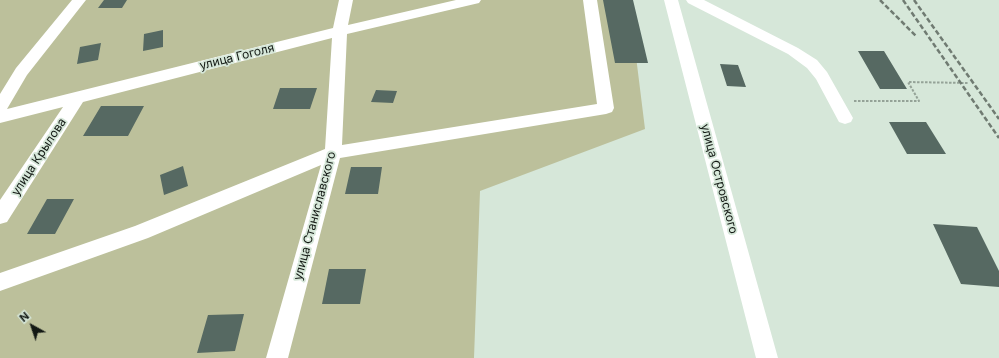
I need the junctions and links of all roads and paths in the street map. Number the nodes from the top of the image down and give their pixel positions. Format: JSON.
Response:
{"nodes":[{"id":1,"x":79,"y":0,"type":"edge"},
{"id":2,"x":346,"y":0,"type":"edge"},
{"id":3,"x":474,"y":0,"type":"edge"},
{"id":4,"x":590,"y":0,"type":"edge"},
{"id":5,"x":671,"y":0,"type":"edge"},
{"id":6,"x":693,"y":0,"type":"edge"},
{"id":7,"x":340,"y":31,"type":"junction"},
{"id":8,"x":968,"y":83,"type":"dead end"},
{"id":9,"x":78,"y":97,"type":"junction"},
{"id":10,"x":835,"y":101,"type":"junction"},
{"id":11,"x":0,"y":108,"type":"edge"},
{"id":12,"x":0,"y":117,"type":"edge"},
{"id":13,"x":845,"y":118,"type":"dead end"},
{"id":14,"x":333,"y":153,"type":"junction"},
{"id":15,"x":0,"y":216,"type":"edge"},
{"id":16,"x":0,"y":282,"type":"edge"},
{"id":17,"x":277,"y":358,"type":"edge"},
{"id":18,"x":767,"y":358,"type":"edge"}],
"edges":[{"from":1,"to":11,"type":"street"},
{"from":2,"to":7,"type":"street","name":"улица Станиславского"},
{"from":3,"to":7,"type":"street","name":"улица Гоголя"},
{"from":4,"to":14,"type":"street"},
{"from":5,"to":18,"type":"street","name":"улица Островского"},
{"from":6,"to":10,"type":"street"},
{"from":7,"to":9,"type":"street","name":"улица Гоголя"},
{"from":7,"to":14,"type":"street","name":"улица Станиславского"},
{"from":8,"to":10,"type":"path"},
{"from":9,"to":12,"type":"street","name":"улица Гоголя"},
{"from":9,"to":15,"type":"street","name":"улица Крылова"},
{"from":10,"to":13,"type":"street"},
{"from":14,"to":16,"type":"street"},
{"from":14,"to":17,"type":"street","name":"улица Станиславского"}]}
